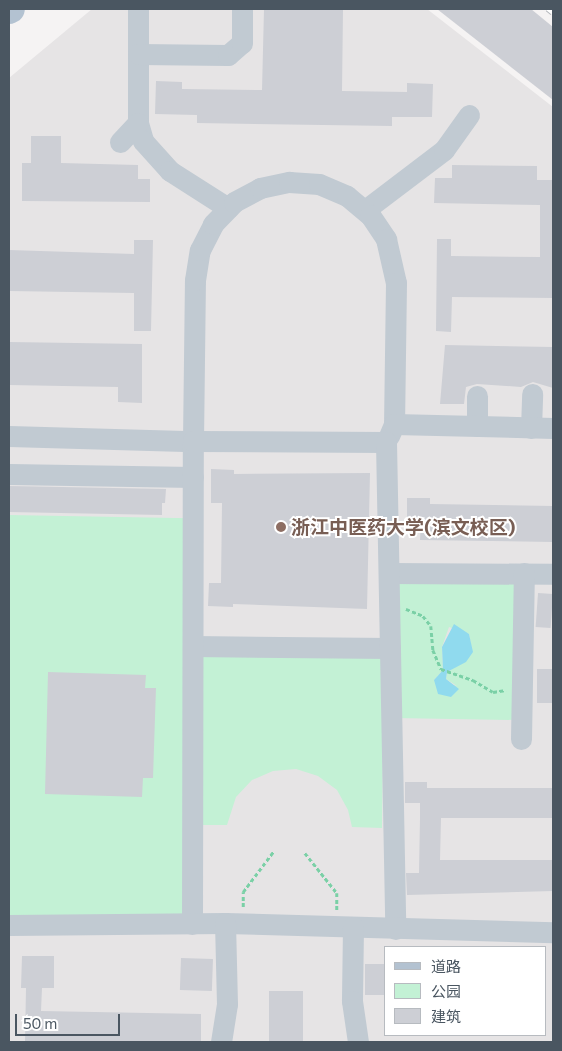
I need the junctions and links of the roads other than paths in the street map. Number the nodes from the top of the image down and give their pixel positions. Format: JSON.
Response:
{"nodes":[{"id":1,"x":138,"y":9,"type":"edge"},
{"id":2,"x":242,"y":9,"type":"edge"},
{"id":3,"x":138,"y":54,"type":"junction"},
{"id":4,"x":470,"y":115,"type":"dead end"},
{"id":5,"x":138,"y":123,"type":"junction"},
{"id":6,"x":120,"y":142,"type":"dead end"},
{"id":7,"x":228,"y":208,"type":"junction"},
{"id":8,"x":365,"y":210,"type":"junction"},
{"id":9,"x":532,"y":394,"type":"dead end"},
{"id":10,"x":477,"y":396,"type":"dead end"},
{"id":11,"x":477,"y":426,"type":"junction"},
{"id":12,"x":531,"y":428,"type":"junction"},
{"id":13,"x":553,"y":428,"type":"edge"},
{"id":14,"x":390,"y":433,"type":"junction"},
{"id":15,"x":9,"y":436,"type":"edge"},
{"id":16,"x":193,"y":440,"type":"junction"},
{"id":17,"x":9,"y":474,"type":"edge"},
{"id":18,"x":193,"y":477,"type":"junction"},
{"id":19,"x":389,"y":573,"type":"junction"},
{"id":20,"x":524,"y":573,"type":"junction"},
{"id":21,"x":553,"y":574,"type":"edge"},
{"id":22,"x":193,"y":646,"type":"junction"},
{"id":23,"x":390,"y":648,"type":"junction"},
{"id":24,"x":521,"y":739,"type":"dead end"},
{"id":25,"x":192,"y":924,"type":"junction"},
{"id":26,"x":234,"y":924,"type":"junction"},
{"id":27,"x":9,"y":925,"type":"edge"},
{"id":28,"x":345,"y":927,"type":"junction"},
{"id":29,"x":395,"y":929,"type":"junction"},
{"id":30,"x":553,"y":932,"type":"edge"},
{"id":31,"x":220,"y":1042,"type":"edge"},
{"id":32,"x":358,"y":1042,"type":"edge"}],
"edges":[{"from":1,"to":3,"type":"street"},
{"from":2,"to":3,"type":"street"},
{"from":3,"to":5,"type":"street"},
{"from":4,"to":8,"type":"street"},
{"from":5,"to":6,"type":"street"},
{"from":5,"to":7,"type":"street"},
{"from":7,"to":8,"type":"street"},
{"from":7,"to":16,"type":"street"},
{"from":8,"to":14,"type":"street"},
{"from":9,"to":12,"type":"street"},
{"from":10,"to":11,"type":"street"},
{"from":11,"to":12,"type":"street"},
{"from":11,"to":14,"type":"street"},
{"from":12,"to":13,"type":"street"},
{"from":14,"to":16,"type":"street"},
{"from":14,"to":19,"type":"street"},
{"from":15,"to":16,"type":"street"},
{"from":16,"to":18,"type":"street"},
{"from":17,"to":18,"type":"street"},
{"from":18,"to":22,"type":"street"},
{"from":19,"to":20,"type":"street"},
{"from":19,"to":23,"type":"street"},
{"from":20,"to":21,"type":"street"},
{"from":20,"to":24,"type":"street"},
{"from":22,"to":23,"type":"street"},
{"from":22,"to":25,"type":"street"},
{"from":23,"to":29,"type":"street"},
{"from":25,"to":26,"type":"street"},
{"from":25,"to":27,"type":"street"},
{"from":26,"to":28,"type":"street"},
{"from":26,"to":31,"type":"street"},
{"from":28,"to":29,"type":"street"},
{"from":28,"to":32,"type":"street"},
{"from":29,"to":30,"type":"street"}]}
